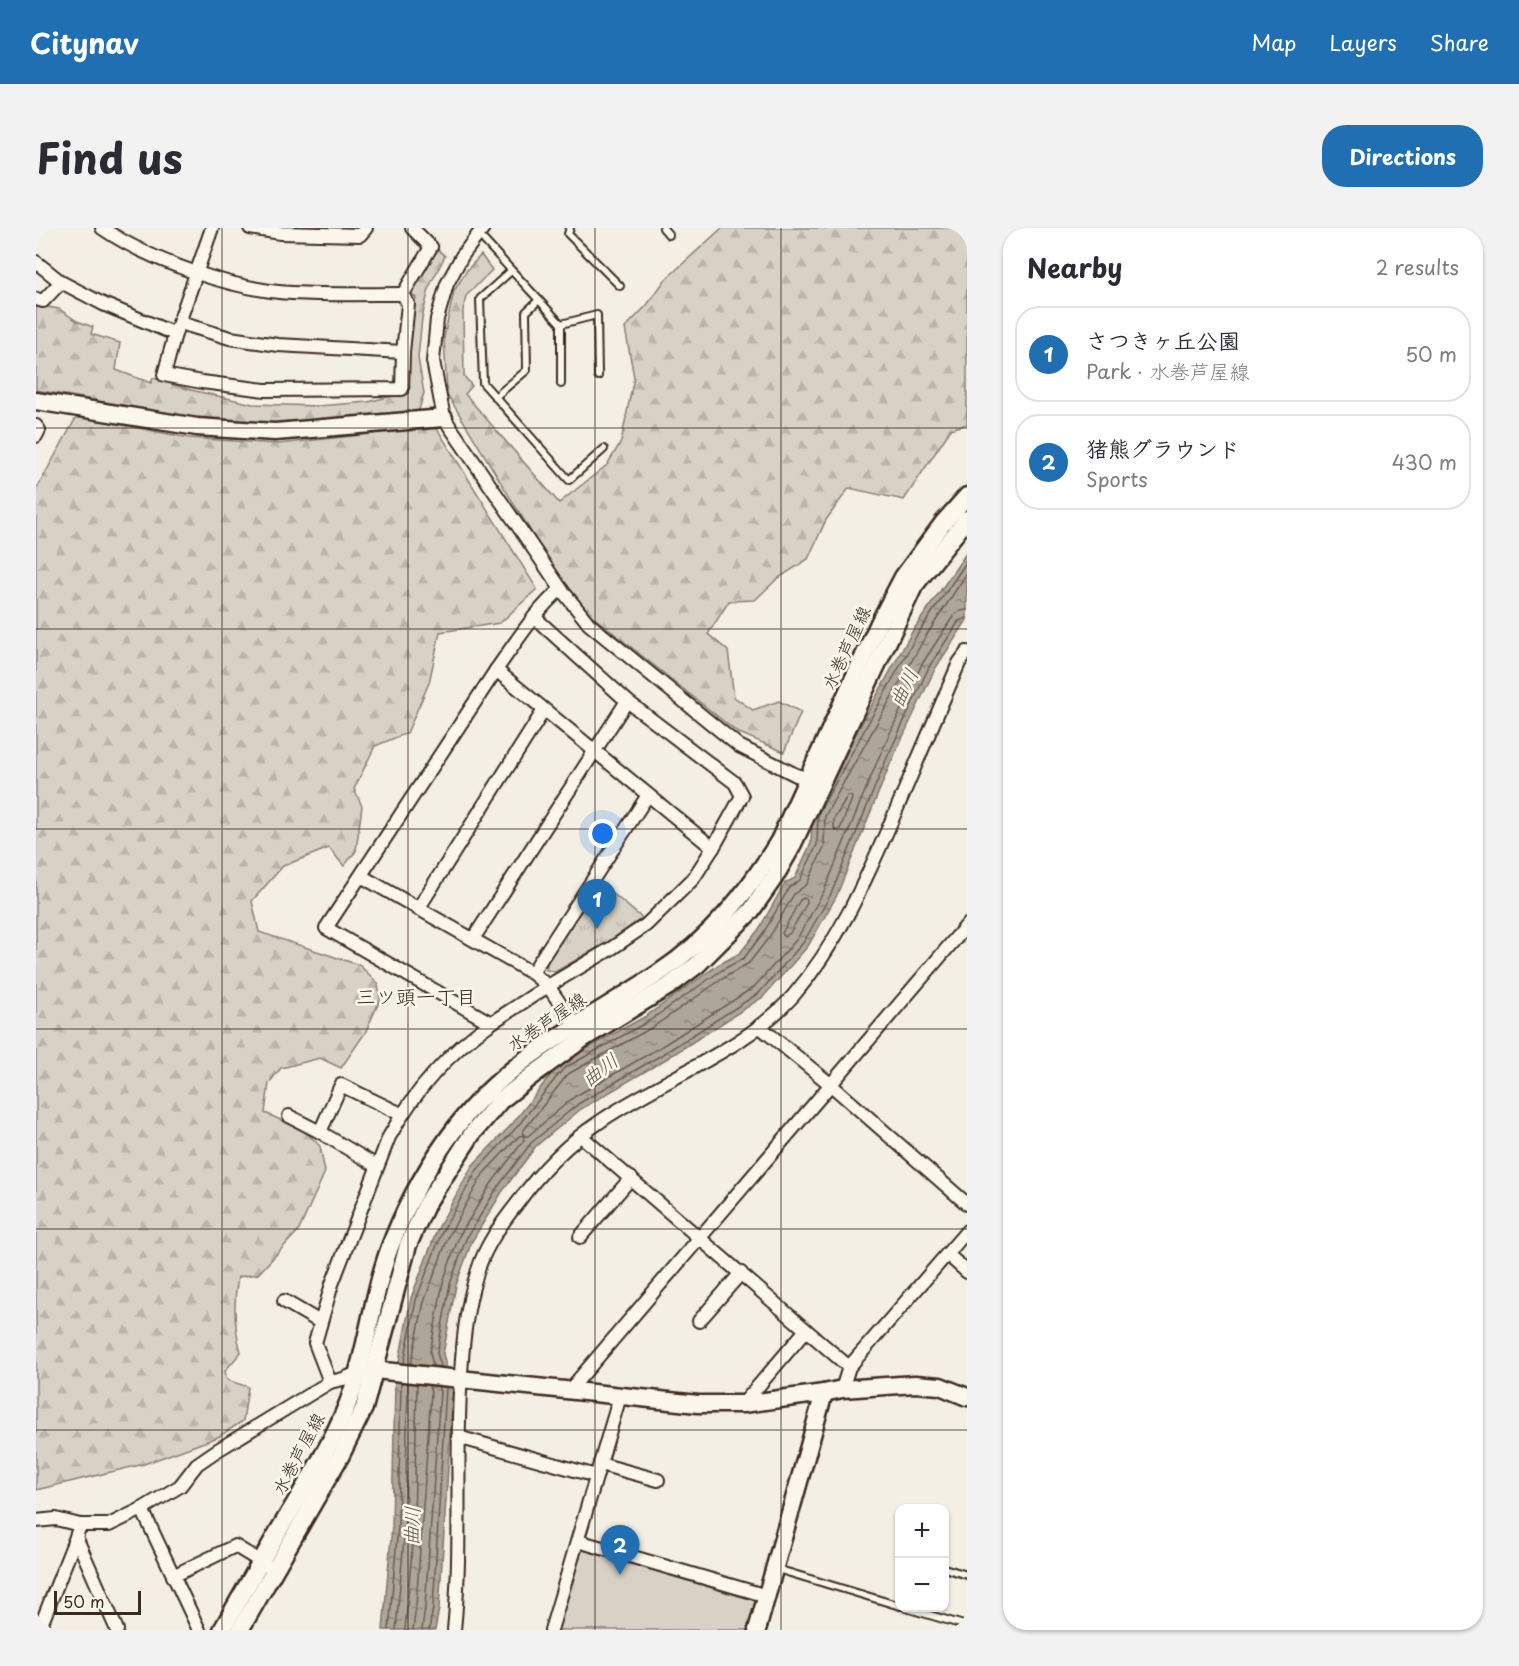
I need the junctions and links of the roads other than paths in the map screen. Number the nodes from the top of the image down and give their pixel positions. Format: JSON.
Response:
{"nodes":[{"id":1,"x":102,"y":228,"type":"edge"},
{"id":2,"x":212,"y":228,"type":"edge"},
{"id":3,"x":250,"y":228,"type":"edge"},
{"id":4,"x":366,"y":228,"type":"edge"},
{"id":5,"x":412,"y":228,"type":"edge"},
{"id":6,"x":570,"y":228,"type":"edge"},
{"id":7,"x":663,"y":228,"type":"edge"},
{"id":8,"x":481,"y":231,"type":"edge"},
{"id":9,"x":669,"y":235,"type":"dead end"},
{"id":10,"x":36,"y":262,"type":"edge"},
{"id":11,"x":511,"y":271,"type":"junction"},
{"id":12,"x":196,"y":272,"type":"junction"},
{"id":13,"x":61,"y":282,"type":"junction"},
{"id":14,"x":620,"y":286,"type":"dead end"},
{"id":15,"x":403,"y":294,"type":"junction"},
{"id":16,"x":36,"y":299,"type":"edge"},
{"id":17,"x":539,"y":300,"type":"junction"},
{"id":18,"x":561,"y":324,"type":"junction"},
{"id":19,"x":178,"y":328,"type":"junction"},
{"id":20,"x":403,"y":352,"type":"junction"},
{"id":21,"x":598,"y":376,"type":"dead end"},
{"id":22,"x":561,"y":384,"type":"dead end"},
{"id":23,"x":495,"y":397,"type":"junction"},
{"id":24,"x":36,"y":401,"type":"edge"},
{"id":25,"x":444,"y":418,"type":"junction"},
{"id":26,"x":36,"y":426,"type":"edge"},
{"id":27,"x":36,"y":436,"type":"edge"},
{"id":28,"x":604,"y":449,"type":"dead end"},
{"id":29,"x":967,"y":496,"type":"edge"},
{"id":30,"x":967,"y":519,"type":"edge"},
{"id":31,"x":561,"y":589,"type":"junction"},
{"id":32,"x":534,"y":617,"type":"junction"},
{"id":33,"x":967,"y":652,"type":"edge"},
{"id":34,"x":496,"y":670,"type":"junction"},
{"id":35,"x":627,"y":701,"type":"junction"},
{"id":36,"x":544,"y":710,"type":"junction"},
{"id":37,"x":596,"y":752,"type":"junction"},
{"id":38,"x":814,"y":780,"type":"junction"},
{"id":39,"x":648,"y":795,"type":"junction"},
{"id":40,"x":713,"y":848,"type":"junction"},
{"id":41,"x":361,"y":876,"type":"junction"},
{"id":42,"x":418,"y":909,"type":"junction"},
{"id":43,"x":965,"y":930,"type":"edge"},
{"id":44,"x":473,"y":939,"type":"junction"},
{"id":45,"x":532,"y":973,"type":"junction"},
{"id":46,"x":548,"y":986,"type":"junction"},
{"id":47,"x":491,"y":1023,"type":"junction"},
{"id":48,"x":759,"y":1026,"type":"junction"},
{"id":49,"x":579,"y":1032,"type":"junction"},
{"id":50,"x":830,"y":1084,"type":"junction"},
{"id":51,"x":401,"y":1114,"type":"junction"},
{"id":52,"x":289,"y":1116,"type":"dead end"},
{"id":53,"x":320,"y":1132,"type":"junction"},
{"id":54,"x":581,"y":1136,"type":"junction"},
{"id":55,"x":377,"y":1166,"type":"junction"},
{"id":56,"x":631,"y":1178,"type":"junction"},
{"id":57,"x":967,"y":1204,"type":"edge"},
{"id":58,"x":967,"y":1231,"type":"edge"},
{"id":59,"x":580,"y":1237,"type":"dead end"},
{"id":60,"x":699,"y":1237,"type":"junction"},
{"id":61,"x":947,"y":1254,"type":"junction"},
{"id":62,"x":967,"y":1272,"type":"edge"},
{"id":63,"x":741,"y":1273,"type":"junction"},
{"id":64,"x":284,"y":1301,"type":"dead end"},
{"id":65,"x":699,"y":1321,"type":"dead end"},
{"id":66,"x":320,"y":1322,"type":"junction"},
{"id":67,"x":806,"y":1330,"type":"junction"},
{"id":68,"x":849,"y":1367,"type":"junction"},
{"id":69,"x":374,"y":1371,"type":"junction"},
{"id":70,"x":458,"y":1380,"type":"junction"},
{"id":71,"x":330,"y":1382,"type":"junction"},
{"id":72,"x":842,"y":1389,"type":"junction"},
{"id":73,"x":568,"y":1392,"type":"junction"},
{"id":74,"x":824,"y":1394,"type":"junction"},
{"id":75,"x":620,"y":1396,"type":"junction"},
{"id":76,"x":967,"y":1396,"type":"edge"},
{"id":77,"x":742,"y":1404,"type":"junction"},
{"id":78,"x":458,"y":1437,"type":"junction"},
{"id":79,"x":598,"y":1470,"type":"junction"},
{"id":80,"x":658,"y":1480,"type":"dead end"},
{"id":81,"x":142,"y":1509,"type":"junction"},
{"id":82,"x":36,"y":1521,"type":"edge"},
{"id":83,"x":78,"y":1531,"type":"junction"},
{"id":84,"x":578,"y":1541,"type":"junction"},
{"id":85,"x":268,"y":1566,"type":"junction"},
{"id":86,"x":775,"y":1568,"type":"junction"},
{"id":87,"x":949,"y":1569,"type":"edge"},
{"id":88,"x":967,"y":1575,"type":"edge"},
{"id":89,"x":173,"y":1576,"type":"junction"},
{"id":90,"x":767,"y":1596,"type":"junction"},
{"id":91,"x":895,"y":1604,"type":"edge"},
{"id":92,"x":920,"y":1612,"type":"edge"},
{"id":93,"x":967,"y":1626,"type":"edge"},
{"id":94,"x":113,"y":1627,"type":"edge"},
{"id":95,"x":39,"y":1630,"type":"edge"},
{"id":96,"x":199,"y":1630,"type":"edge"},
{"id":97,"x":222,"y":1630,"type":"edge"},
{"id":98,"x":240,"y":1630,"type":"edge"},
{"id":99,"x":454,"y":1630,"type":"edge"},
{"id":100,"x":551,"y":1630,"type":"edge"},
{"id":101,"x":757,"y":1630,"type":"edge"}],
"edges":[{"from":1,"to":12,"type":"street"},
{"from":2,"to":12,"type":"street"},
{"from":3,"to":4,"type":"street"},
{"from":5,"to":15,"type":"street"},
{"from":6,"to":14,"type":"lane"},
{"from":7,"to":9,"type":"lane"},
{"from":8,"to":11,"type":"lane"},
{"from":8,"to":25,"type":"street"},
{"from":10,"to":13,"type":"street"},
{"from":11,"to":17,"type":"lane"},
{"from":11,"to":23,"type":"lane"},
{"from":12,"to":15,"type":"street"},
{"from":12,"to":19,"type":"street"},
{"from":13,"to":16,"type":"street"},
{"from":13,"to":19,"type":"street"},
{"from":15,"to":20,"type":"street"},
{"from":17,"to":18,"type":"lane"},
{"from":17,"to":23,"type":"lane"},
{"from":18,"to":21,"type":"lane"},
{"from":18,"to":22,"type":"lane"},
{"from":19,"to":20,"type":"street"},
{"from":19,"to":20,"type":"street"},
{"from":23,"to":28,"type":"lane"},
{"from":24,"to":25,"type":"main road"},
{"from":25,"to":31,"type":"street"},
{"from":26,"to":27,"type":"street"},
{"from":29,"to":38,"type":"main road","name":"水巻芦屋線"},
{"from":30,"to":38,"type":"main road","name":"水巻芦屋線"},
{"from":31,"to":32,"type":"street"},
{"from":31,"to":38,"type":"street"},
{"from":32,"to":34,"type":"street"},
{"from":32,"to":35,"type":"street"},
{"from":33,"to":48,"type":"street"},
{"from":34,"to":36,"type":"street"},
{"from":34,"to":41,"type":"street"},
{"from":35,"to":37,"type":"street"},
{"from":35,"to":40,"type":"street"},
{"from":36,"to":37,"type":"street"},
{"from":36,"to":42,"type":"street"},
{"from":37,"to":39,"type":"street"},
{"from":37,"to":44,"type":"street"},
{"from":38,"to":49,"type":"main road","name":"水巻芦屋線"},
{"from":39,"to":40,"type":"street"},
{"from":39,"to":45,"type":"street"},
{"from":40,"to":46,"type":"street"},
{"from":41,"to":42,"type":"street"},
{"from":41,"to":47,"type":"street"},
{"from":42,"to":44,"type":"street"},
{"from":43,"to":50,"type":"street"},
{"from":44,"to":45,"type":"street"},
{"from":45,"to":46,"type":"street"},
{"from":46,"to":47,"type":"street"},
{"from":46,"to":49,"type":"street"},
{"from":47,"to":51,"type":"street"},
{"from":48,"to":50,"type":"street"},
{"from":48,"to":54,"type":"street"},
{"from":49,"to":69,"type":"main road","name":"水巻芦屋線"},
{"from":50,"to":57,"type":"street"},
{"from":50,"to":60,"type":"street"},
{"from":51,"to":53,"type":"street"},
{"from":51,"to":55,"type":"street"},
{"from":52,"to":53,"type":"street"},
{"from":53,"to":55,"type":"street"},
{"from":54,"to":56,"type":"street"},
{"from":54,"to":70,"type":"street"},
{"from":55,"to":66,"type":"street"},
{"from":56,"to":59,"type":"street"},
{"from":56,"to":60,"type":"street"},
{"from":58,"to":61,"type":"street"},
{"from":60,"to":63,"type":"street"},
{"from":60,"to":73,"type":"street"},
{"from":61,"to":62,"type":"street"},
{"from":61,"to":68,"type":"street"},
{"from":63,"to":65,"type":"street"},
{"from":63,"to":67,"type":"street"},
{"from":64,"to":66,"type":"street"},
{"from":66,"to":71,"type":"street"},
{"from":67,"to":68,"type":"street"},
{"from":67,"to":77,"type":"street"},
{"from":68,"to":72,"type":"street"},
{"from":69,"to":70,"type":"main road"},
{"from":69,"to":71,"type":"street"},
{"from":69,"to":85,"type":"main road","name":"水巻芦屋線"},
{"from":70,"to":73,"type":"main road"},
{"from":70,"to":78,"type":"street"},
{"from":71,"to":81,"type":"street"},
{"from":72,"to":74,"type":"main road"},
{"from":72,"to":76,"type":"main road"},
{"from":73,"to":75,"type":"main road"},
{"from":74,"to":77,"type":"main road"},
{"from":74,"to":86,"type":"main road"},
{"from":75,"to":77,"type":"main road"},
{"from":75,"to":79,"type":"street"},
{"from":78,"to":79,"type":"street"},
{"from":78,"to":99,"type":"street"},
{"from":79,"to":80,"type":"street"},
{"from":79,"to":84,"type":"street"},
{"from":81,"to":83,"type":"street"},
{"from":81,"to":89,"type":"street"},
{"from":82,"to":83,"type":"street"},
{"from":83,"to":94,"type":"street"},
{"from":83,"to":95,"type":"street"},
{"from":84,"to":90,"type":"street"},
{"from":84,"to":100,"type":"street"},
{"from":85,"to":89,"type":"street"},
{"from":85,"to":97,"type":"main road","name":"水巻芦屋線"},
{"from":85,"to":98,"type":"main road","name":"水巻芦屋線"},
{"from":86,"to":90,"type":"main road"},
{"from":86,"to":91,"type":"lane"},
{"from":87,"to":88,"type":"lane"},
{"from":89,"to":96,"type":"street"},
{"from":90,"to":101,"type":"main road"},
{"from":92,"to":93,"type":"lane"}]}
